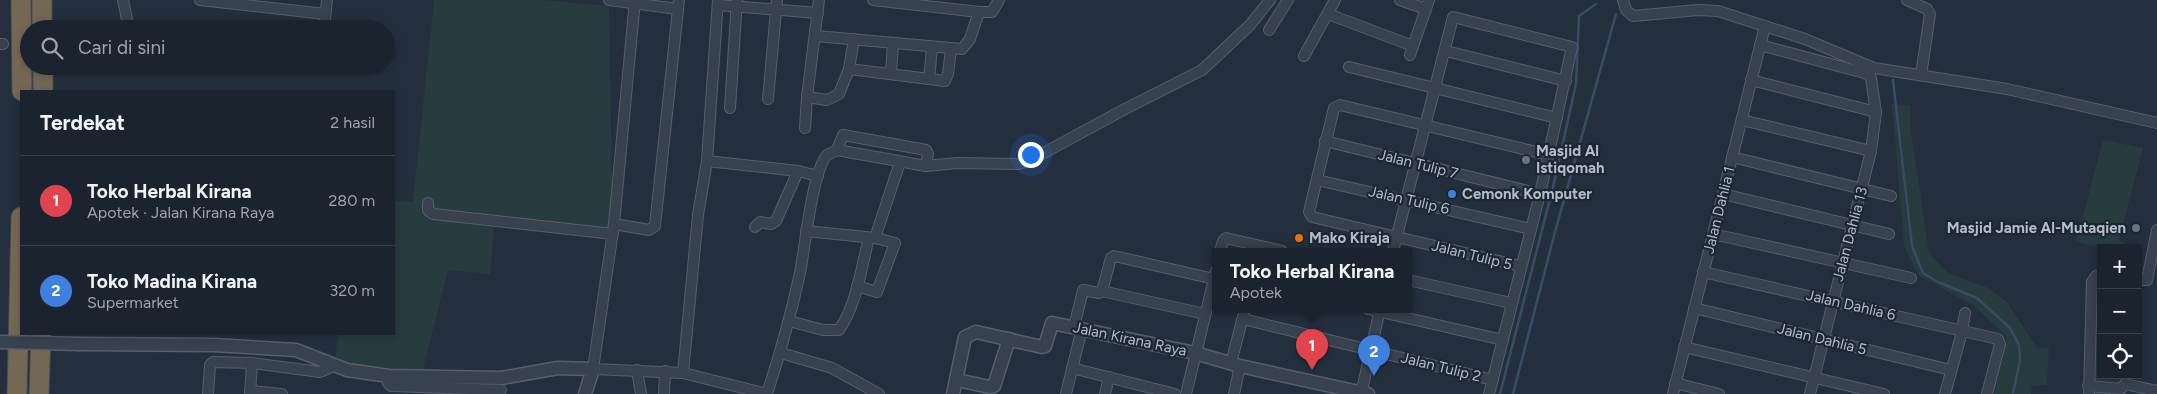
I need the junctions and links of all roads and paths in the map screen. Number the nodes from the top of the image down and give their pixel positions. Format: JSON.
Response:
{"nodes":[{"id":1,"x":21,"y":0,"type":"edge"},
{"id":2,"x":42,"y":0,"type":"edge"},
{"id":3,"x":123,"y":0,"type":"edge"},
{"id":4,"x":200,"y":0,"type":"edge"},
{"id":5,"x":327,"y":0,"type":"edge"},
{"id":6,"x":609,"y":0,"type":"edge"},
{"id":7,"x":819,"y":0,"type":"edge"},
{"id":8,"x":873,"y":0,"type":"edge"},
{"id":9,"x":999,"y":0,"type":"edge"},
{"id":10,"x":1270,"y":0,"type":"edge"},
{"id":11,"x":1288,"y":0,"type":"edge"},
{"id":12,"x":1335,"y":0,"type":"edge"},
{"id":13,"x":1400,"y":0,"type":"edge"},
{"id":14,"x":1907,"y":0,"type":"edge"},
{"id":15,"x":635,"y":2,"type":"edge"},
{"id":16,"x":718,"y":3,"type":"edge"},
{"id":17,"x":736,"y":4,"type":"edge"},
{"id":18,"x":678,"y":5,"type":"edge"},
{"id":19,"x":777,"y":5,"type":"edge"},
{"id":20,"x":1428,"y":5,"type":"edge"},
{"id":21,"x":1625,"y":5,"type":"edge"},
{"id":22,"x":979,"y":12,"type":"junction"},
{"id":23,"x":818,"y":13,"type":"junction"},
{"id":24,"x":325,"y":14,"type":"junction"},
{"id":25,"x":1328,"y":14,"type":"junction"},
{"id":26,"x":21,"y":20,"type":"edge"},
{"id":27,"x":42,"y":20,"type":"edge"},
{"id":28,"x":128,"y":20,"type":"edge"},
{"id":29,"x":325,"y":20,"type":"edge"},
{"id":30,"x":1765,"y":26,"type":"junction"},
{"id":31,"x":1269,"y":30,"type":"dead end"},
{"id":32,"x":816,"y":36,"type":"junction"},
{"id":33,"x":854,"y":39,"type":"junction"},
{"id":34,"x":894,"y":44,"type":"junction"},
{"id":35,"x":1760,"y":46,"type":"junction"},
{"id":36,"x":932,"y":48,"type":"junction"},
{"id":37,"x":951,"y":49,"type":"junction"},
{"id":38,"x":1446,"y":52,"type":"junction"},
{"id":39,"x":1304,"y":56,"type":"dead end"},
{"id":40,"x":1349,"y":67,"type":"dead end"},
{"id":41,"x":849,"y":69,"type":"junction"},
{"id":42,"x":891,"y":73,"type":"junction"},
{"id":43,"x":22,"y":75,"type":"edge"},
{"id":44,"x":43,"y":75,"type":"edge"},
{"id":45,"x":1921,"y":75,"type":"junction"},
{"id":46,"x":929,"y":80,"type":"junction"},
{"id":47,"x":1751,"y":80,"type":"junction"},
{"id":48,"x":1566,"y":81,"type":"junction"},
{"id":49,"x":1436,"y":88,"type":"junction"},
{"id":50,"x":22,"y":90,"type":"edge"},
{"id":51,"x":43,"y":90,"type":"edge"},
{"id":52,"x":807,"y":97,"type":"junction"},
{"id":53,"x":768,"y":99,"type":"dead end"},
{"id":54,"x":730,"y":108,"type":"dead end"},
{"id":55,"x":1876,"y":112,"type":"junction"},
{"id":56,"x":1557,"y":118,"type":"junction"},
{"id":57,"x":1742,"y":120,"type":"junction"},
{"id":58,"x":2157,"y":124,"type":"edge"},
{"id":59,"x":1426,"y":125,"type":"junction"},
{"id":60,"x":805,"y":128,"type":"dead end"},
{"id":61,"x":1325,"y":141,"type":"junction"},
{"id":62,"x":883,"y":142,"type":"junction"},
{"id":63,"x":837,"y":150,"type":"junction"},
{"id":64,"x":1871,"y":151,"type":"junction"},
{"id":65,"x":1549,"y":155,"type":"junction"},
{"id":66,"x":1732,"y":157,"type":"junction"},
{"id":67,"x":879,"y":158,"type":"junction"},
{"id":68,"x":707,"y":161,"type":"junction"},
{"id":69,"x":900,"y":162,"type":"junction"},
{"id":70,"x":1416,"y":163,"type":"junction"},
{"id":71,"x":926,"y":166,"type":"junction"},
{"id":72,"x":798,"y":171,"type":"junction"},
{"id":73,"x":818,"y":176,"type":"junction"},
{"id":74,"x":1317,"y":180,"type":"junction"},
{"id":75,"x":1862,"y":189,"type":"junction"},
{"id":76,"x":1540,"y":194,"type":"junction"},
{"id":77,"x":1723,"y":194,"type":"junction"},
{"id":78,"x":1891,"y":196,"type":"dead end"},
{"id":79,"x":1408,"y":199,"type":"junction"},
{"id":80,"x":428,"y":203,"type":"dead end"},
{"id":81,"x":1853,"y":225,"type":"junction"},
{"id":82,"x":755,"y":227,"type":"dead end"},
{"id":83,"x":614,"y":229,"type":"junction"},
{"id":84,"x":1530,"y":230,"type":"junction"},
{"id":85,"x":2157,"y":230,"type":"edge"},
{"id":86,"x":806,"y":231,"type":"junction"},
{"id":87,"x":1713,"y":234,"type":"junction"},
{"id":88,"x":1889,"y":234,"type":"dead end"},
{"id":89,"x":1397,"y":236,"type":"junction"},
{"id":90,"x":872,"y":238,"type":"junction"},
{"id":91,"x":1221,"y":248,"type":"edge"},
{"id":92,"x":1257,"y":248,"type":"edge"},
{"id":93,"x":1394,"y":248,"type":"edge"},
{"id":94,"x":20,"y":261,"type":"edge"},
{"id":95,"x":1841,"y":263,"type":"junction"},
{"id":96,"x":1520,"y":266,"type":"junction"},
{"id":97,"x":1703,"y":272,"type":"junction"},
{"id":98,"x":1212,"y":274,"type":"edge"},
{"id":99,"x":2097,"y":276,"type":"edge"},
{"id":100,"x":1911,"y":278,"type":"dead end"},
{"id":101,"x":2142,"y":280,"type":"edge"},
{"id":102,"x":1412,"y":281,"type":"edge"},
{"id":103,"x":857,"y":286,"type":"junction"},
{"id":104,"x":1212,"y":287,"type":"edge"},
{"id":105,"x":1102,"y":291,"type":"junction"},
{"id":106,"x":1832,"y":300,"type":"junction"},
{"id":107,"x":1511,"y":303,"type":"junction"},
{"id":108,"x":1694,"y":308,"type":"junction"},
{"id":109,"x":1244,"y":313,"type":"edge"},
{"id":110,"x":1378,"y":313,"type":"edge"},
{"id":111,"x":1391,"y":313,"type":"edge"},
{"id":112,"x":1965,"y":313,"type":"dead end"},
{"id":113,"x":1205,"y":314,"type":"junction"},
{"id":114,"x":1243,"y":319,"type":"junction"},
{"id":115,"x":788,"y":320,"type":"junction"},
{"id":116,"x":1078,"y":328,"type":"junction"},
{"id":117,"x":1962,"y":332,"type":"junction"},
{"id":118,"x":41,"y":335,"type":"edge"},
{"id":119,"x":1009,"y":339,"type":"junction"},
{"id":120,"x":1503,"y":340,"type":"junction"},
{"id":121,"x":1823,"y":340,"type":"junction"},
{"id":122,"x":0,"y":342,"type":"edge"},
{"id":123,"x":1684,"y":347,"type":"junction"},
{"id":124,"x":1370,"y":349,"type":"junction"},
{"id":125,"x":781,"y":353,"type":"junction"},
{"id":126,"x":1195,"y":353,"type":"junction"},
{"id":127,"x":252,"y":363,"type":"junction"},
{"id":128,"x":1236,"y":364,"type":"junction"},
{"id":129,"x":334,"y":366,"type":"junction"},
{"id":130,"x":1072,"y":368,"type":"junction"},
{"id":131,"x":593,"y":369,"type":"junction"},
{"id":132,"x":637,"y":370,"type":"junction"},
{"id":133,"x":1951,"y":370,"type":"junction"},
{"id":134,"x":664,"y":371,"type":"junction"},
{"id":135,"x":683,"y":373,"type":"junction"},
{"id":136,"x":1814,"y":376,"type":"junction"},
{"id":137,"x":1109,"y":378,"type":"junction"},
{"id":138,"x":957,"y":380,"type":"junction"},
{"id":139,"x":1493,"y":380,"type":"junction"},
{"id":140,"x":501,"y":388,"type":"edge"},
{"id":141,"x":1674,"y":389,"type":"edge"},
{"id":142,"x":1144,"y":390,"type":"edge"},
{"id":143,"x":2089,"y":390,"type":"edge"},
{"id":144,"x":2157,"y":391,"type":"edge"},
{"id":145,"x":250,"y":393,"type":"edge"},
{"id":146,"x":1363,"y":393,"type":"edge"},
{"id":147,"x":17,"y":394,"type":"edge"},
{"id":148,"x":39,"y":394,"type":"edge"},
{"id":149,"x":208,"y":394,"type":"edge"},
{"id":150,"x":282,"y":394,"type":"edge"},
{"id":151,"x":585,"y":394,"type":"edge"},
{"id":152,"x":641,"y":394,"type":"edge"},
{"id":153,"x":664,"y":394,"type":"edge"},
{"id":154,"x":767,"y":394,"type":"edge"},
{"id":155,"x":879,"y":394,"type":"edge"},
{"id":156,"x":953,"y":394,"type":"edge"},
{"id":157,"x":1066,"y":394,"type":"edge"},
{"id":158,"x":1105,"y":394,"type":"edge"},
{"id":159,"x":1175,"y":394,"type":"edge"},
{"id":160,"x":1186,"y":394,"type":"edge"},
{"id":161,"x":1234,"y":394,"type":"edge"},
{"id":162,"x":1489,"y":394,"type":"edge"},
{"id":163,"x":1719,"y":394,"type":"edge"},
{"id":164,"x":1810,"y":394,"type":"edge"},
{"id":165,"x":1884,"y":394,"type":"edge"},
{"id":166,"x":1945,"y":394,"type":"edge"},
{"id":167,"x":1987,"y":394,"type":"edge"}],
"edges":[{"from":1,"to":26,"type":"highway"},
{"from":2,"to":27,"type":"highway"},
{"from":3,"to":28,"type":"street"},
{"from":4,"to":24,"type":"street"},
{"from":5,"to":24,"type":"street"},
{"from":6,"to":15,"type":"street"},
{"from":7,"to":23,"type":"street"},
{"from":8,"to":22,"type":"street"},
{"from":9,"to":22,"type":"street"},
{"from":10,"to":71,"type":"street"},
{"from":11,"to":31,"type":"street"},
{"from":12,"to":25,"type":"street"},
{"from":13,"to":20,"type":"street"},
{"from":14,"to":45,"type":"street"},
{"from":15,"to":18,"type":"street"},
{"from":15,"to":83,"type":"street"},
{"from":16,"to":17,"type":"street"},
{"from":16,"to":68,"type":"street"},
{"from":17,"to":19,"type":"street"},
{"from":17,"to":54,"type":"street"},
{"from":18,"to":83,"type":"street"},
{"from":19,"to":23,"type":"street"},
{"from":19,"to":53,"type":"street"},
{"from":20,"to":25,"type":"street"},
{"from":21,"to":30,"type":"street"},
{"from":22,"to":37,"type":"street"},
{"from":23,"to":32,"type":"street"},
{"from":24,"to":29,"type":"street"},
{"from":25,"to":39,"type":"street"},
{"from":30,"to":35,"type":"street","name":"Jalan Dahlia 1"},
{"from":30,"to":45,"type":"street"},
{"from":32,"to":33,"type":"street"},
{"from":32,"to":52,"type":"street"},
{"from":33,"to":34,"type":"street"},
{"from":33,"to":41,"type":"street"},
{"from":34,"to":36,"type":"street"},
{"from":34,"to":42,"type":"street"},
{"from":35,"to":47,"type":"street","name":"Jalan Dahlia 1"},
{"from":35,"to":55,"type":"street","name":"Jalan Dahlia 13"},
{"from":36,"to":37,"type":"street"},
{"from":36,"to":46,"type":"street"},
{"from":37,"to":46,"type":"street"},
{"from":38,"to":48,"type":"street"},
{"from":38,"to":48,"type":"street"},
{"from":38,"to":49,"type":"street"},
{"from":40,"to":49,"type":"street"},
{"from":41,"to":42,"type":"street"},
{"from":41,"to":52,"type":"street"},
{"from":42,"to":46,"type":"street"},
{"from":43,"to":50,"type":"highway"},
{"from":44,"to":51,"type":"highway"},
{"from":45,"to":58,"type":"street"},
{"from":47,"to":55,"type":"street"},
{"from":47,"to":57,"type":"street","name":"Jalan Dahlia 1"},
{"from":48,"to":56,"type":"street"},
{"from":49,"to":56,"type":"street"},
{"from":49,"to":59,"type":"street"},
{"from":52,"to":60,"type":"street"},
{"from":55,"to":64,"type":"street","name":"Jalan Dahlia 13"},
{"from":56,"to":65,"type":"street"},
{"from":57,"to":64,"type":"street"},
{"from":57,"to":66,"type":"street","name":"Jalan Dahlia 1"},
{"from":59,"to":61,"type":"street"},
{"from":59,"to":65,"type":"street"},
{"from":59,"to":70,"type":"street"},
{"from":61,"to":70,"type":"street","name":"Jalan Tulip 7"},
{"from":61,"to":74,"type":"street"},
{"from":62,"to":63,"type":"street"},
{"from":62,"to":67,"type":"street"},
{"from":62,"to":71,"type":"street"},
{"from":63,"to":67,"type":"street"},
{"from":63,"to":73,"type":"street"},
{"from":64,"to":75,"type":"street","name":"Jalan Dahlia 13"},
{"from":65,"to":76,"type":"street"},
{"from":66,"to":75,"type":"street"},
{"from":66,"to":77,"type":"street","name":"Jalan Dahlia 1"},
{"from":67,"to":69,"type":"street"},
{"from":68,"to":72,"type":"street"},
{"from":68,"to":135,"type":"street"},
{"from":69,"to":71,"type":"street"},
{"from":69,"to":90,"type":"street"},
{"from":70,"to":76,"type":"street","name":"Jalan Tulip 7"},
{"from":70,"to":79,"type":"street"},
{"from":72,"to":73,"type":"street"},
{"from":72,"to":82,"type":"street"},
{"from":73,"to":86,"type":"street"},
{"from":74,"to":79,"type":"street","name":"Jalan Tulip 6"},
{"from":74,"to":89,"type":"street","name":"Jalan Tulip 5"},
{"from":75,"to":78,"type":"street"},
{"from":75,"to":81,"type":"street","name":"Jalan Dahlia 13"},
{"from":76,"to":84,"type":"street"},
{"from":77,"to":81,"type":"street"},
{"from":77,"to":87,"type":"street","name":"Jalan Dahlia 1"},
{"from":79,"to":84,"type":"street","name":"Jalan Tulip 6"},
{"from":79,"to":89,"type":"street"},
{"from":80,"to":83,"type":"street"},
{"from":81,"to":88,"type":"street"},
{"from":81,"to":95,"type":"street","name":"Jalan Dahlia 13"},
{"from":83,"to":131,"type":"street"},
{"from":84,"to":96,"type":"street"},
{"from":85,"to":101,"type":"street"},
{"from":86,"to":90,"type":"street"},
{"from":86,"to":115,"type":"street"},
{"from":87,"to":95,"type":"street"},
{"from":87,"to":97,"type":"street","name":"Jalan Dahlia 1"},
{"from":89,"to":93,"type":"street"},
{"from":89,"to":96,"type":"street","name":"Jalan Tulip 5"},
{"from":90,"to":103,"type":"street"},
{"from":90,"to":103,"type":"street"},
{"from":91,"to":92,"type":"street"},
{"from":94,"to":147,"type":"highway"},
{"from":95,"to":100,"type":"street"},
{"from":95,"to":106,"type":"street","name":"Jalan Dahlia 13"},
{"from":96,"to":107,"type":"street"},
{"from":97,"to":106,"type":"street","name":"Jalan Dahlia 6"},
{"from":97,"to":108,"type":"street","name":"Jalan Dahlia 1"},
{"from":98,"to":105,"type":"street"},
{"from":99,"to":143,"type":"street"},
{"from":102,"to":107,"type":"street"},
{"from":103,"to":115,"type":"street"},
{"from":104,"to":113,"type":"street"},
{"from":105,"to":113,"type":"street"},
{"from":105,"to":116,"type":"street"},
{"from":106,"to":117,"type":"street","name":"Jalan Dahlia 6"},
{"from":106,"to":121,"type":"street","name":"Jalan Dahlia 13"},
{"from":107,"to":120,"type":"street"},
{"from":108,"to":121,"type":"street","name":"Jalan Dahlia 5"},
{"from":108,"to":123,"type":"street","name":"Jalan Dahlia 1"},
{"from":109,"to":114,"type":"street"},
{"from":110,"to":124,"type":"street"},
{"from":111,"to":120,"type":"street"},
{"from":112,"to":117,"type":"street"},
{"from":113,"to":126,"type":"street"},
{"from":114,"to":124,"type":"street","name":"Jalan Tulip 2"},
{"from":114,"to":128,"type":"street"},
{"from":115,"to":125,"type":"street"},
{"from":116,"to":119,"type":"street","name":"Jalan Kirana Raya"},
{"from":116,"to":126,"type":"street","name":"Jalan Kirana Raya"},
{"from":116,"to":130,"type":"street"},
{"from":117,"to":133,"type":"street"},
{"from":117,"to":167,"type":"street","name":"Jalan Dahlia 6"},
{"from":118,"to":148,"type":"highway"},
{"from":119,"to":138,"type":"street"},
{"from":119,"to":138,"type":"street"},
{"from":120,"to":139,"type":"street"},
{"from":121,"to":133,"type":"street","name":"Jalan Dahlia 5"},
{"from":121,"to":136,"type":"street","name":"Jalan Dahlia 13"},
{"from":122,"to":129,"type":"street","bridge":true},
{"from":123,"to":136,"type":"street"},
{"from":123,"to":141,"type":"street","name":"Jalan Dahlia 1"},
{"from":124,"to":139,"type":"street","name":"Jalan Tulip 2"},
{"from":124,"to":146,"type":"street"},
{"from":125,"to":154,"type":"street"},
{"from":125,"to":155,"type":"street"},
{"from":126,"to":128,"type":"street","name":"Jalan Kirana Raya"},
{"from":126,"to":160,"type":"street"},
{"from":127,"to":129,"type":"street"},
{"from":127,"to":145,"type":"street"},
{"from":127,"to":149,"type":"street"},
{"from":128,"to":146,"type":"street","name":"Jalan Kirana Raya"},
{"from":128,"to":161,"type":"street"},
{"from":129,"to":140,"type":"street"},
{"from":130,"to":137,"type":"street"},
{"from":130,"to":157,"type":"street"},
{"from":131,"to":132,"type":"street"},
{"from":131,"to":140,"type":"street"},
{"from":131,"to":151,"type":"street"},
{"from":132,"to":134,"type":"street"},
{"from":132,"to":152,"type":"street"},
{"from":133,"to":166,"type":"street"},
{"from":134,"to":135,"type":"street"},
{"from":134,"to":153,"type":"street"},
{"from":135,"to":154,"type":"street"},
{"from":136,"to":164,"type":"street","name":"Jalan Dahlia 13"},
{"from":136,"to":165,"type":"street"},
{"from":137,"to":142,"type":"street"},
{"from":137,"to":158,"type":"street"},
{"from":138,"to":156,"type":"street"},
{"from":139,"to":162,"type":"street"},
{"from":141,"to":163,"type":"street"},
{"from":142,"to":159,"type":"street"},
{"from":143,"to":144,"type":"street"},
{"from":145,"to":150,"type":"street"}]}
